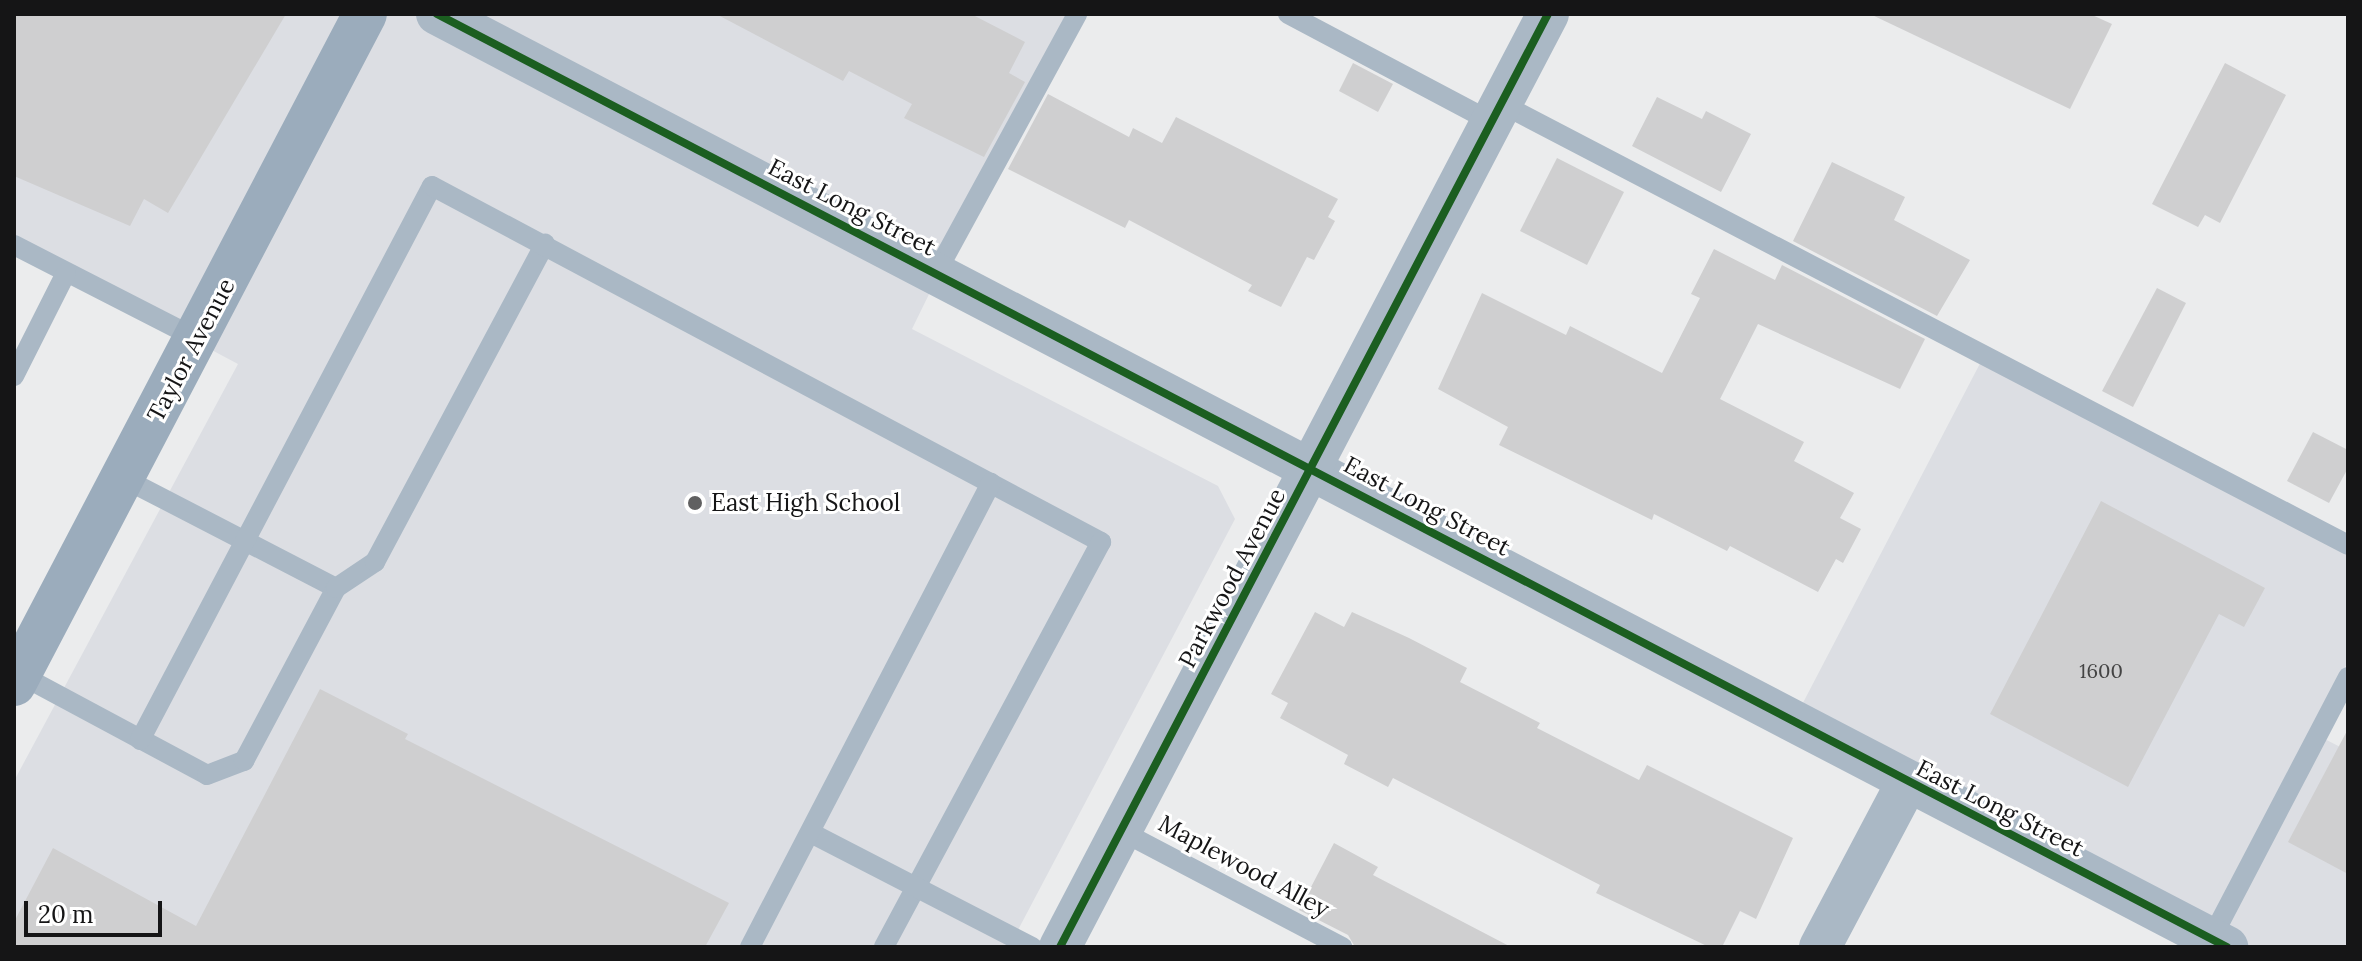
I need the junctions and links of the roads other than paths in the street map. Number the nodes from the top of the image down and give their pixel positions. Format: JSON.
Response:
{"nodes":[{"id":1,"x":365,"y":14,"type":"edge"},
{"id":2,"x":437,"y":14,"type":"edge"},
{"id":3,"x":1077,"y":14,"type":"edge"},
{"id":4,"x":1288,"y":14,"type":"edge"},
{"id":5,"x":1548,"y":14,"type":"edge"},
{"id":6,"x":1497,"y":113,"type":"junction"},
{"id":7,"x":545,"y":244,"type":"junction"},
{"id":8,"x":14,"y":245,"type":"edge"},
{"id":9,"x":66,"y":273,"type":"junction"},
{"id":10,"x":936,"y":273,"type":"junction"},
{"id":11,"x":198,"y":339,"type":"junction"},
{"id":12,"x":14,"y":376,"type":"edge"},
{"id":13,"x":1312,"y":468,"type":"junction"},
{"id":14,"x":123,"y":478,"type":"junction"},
{"id":15,"x":991,"y":483,"type":"junction"},
{"id":16,"x":243,"y":540,"type":"junction"},
{"id":17,"x":2348,"y":545,"type":"edge"},
{"id":18,"x":336,"y":588,"type":"junction"},
{"id":19,"x":16,"y":677,"type":"edge"},
{"id":20,"x":2348,"y":677,"type":"edge"},
{"id":21,"x":140,"y":740,"type":"junction"},
{"id":22,"x":1907,"y":783,"type":"junction"},
{"id":23,"x":1121,"y":831,"type":"junction"},
{"id":24,"x":811,"y":833,"type":"junction"},
{"id":25,"x":916,"y":888,"type":"junction"},
{"id":26,"x":2215,"y":944,"type":"edge"},
{"id":27,"x":750,"y":947,"type":"edge"},
{"id":28,"x":884,"y":947,"type":"edge"},
{"id":29,"x":1032,"y":947,"type":"edge"},
{"id":30,"x":1060,"y":947,"type":"edge"},
{"id":31,"x":1342,"y":947,"type":"edge"},
{"id":32,"x":1820,"y":947,"type":"edge"}],
"edges":[{"from":1,"to":11,"type":"main road","name":"Taylor Avenue"},
{"from":2,"to":10,"type":"street","name":"East Long Street"},
{"from":3,"to":10,"type":"lane"},
{"from":4,"to":6,"type":"lane"},
{"from":5,"to":6,"type":"street","name":"Parkwood Avenue"},
{"from":6,"to":13,"type":"street","name":"Parkwood Avenue"},
{"from":6,"to":17,"type":"lane"},
{"from":7,"to":15,"type":"lane"},
{"from":7,"to":16,"type":"lane"},
{"from":7,"to":18,"type":"lane"},
{"from":8,"to":9,"type":"lane"},
{"from":9,"to":11,"type":"lane"},
{"from":9,"to":12,"type":"lane"},
{"from":10,"to":13,"type":"street","name":"East Long Street"},
{"from":11,"to":14,"type":"main road","name":"Taylor Avenue"},
{"from":13,"to":22,"type":"street","name":"East Long Street"},
{"from":13,"to":23,"type":"street","name":"Parkwood Avenue"},
{"from":14,"to":16,"type":"lane"},
{"from":14,"to":19,"type":"main road","name":"Taylor Avenue"},
{"from":15,"to":24,"type":"lane"},
{"from":15,"to":25,"type":"lane"},
{"from":16,"to":18,"type":"lane"},
{"from":16,"to":21,"type":"lane"},
{"from":18,"to":21,"type":"lane"},
{"from":19,"to":21,"type":"lane"},
{"from":20,"to":26,"type":"lane"},
{"from":22,"to":26,"type":"street","name":"East Long Street"},
{"from":22,"to":32,"type":"street"},
{"from":23,"to":30,"type":"street","name":"Parkwood Avenue"},
{"from":23,"to":31,"type":"lane","name":"Maplewood Alley"},
{"from":24,"to":25,"type":"lane"},
{"from":24,"to":27,"type":"lane"},
{"from":25,"to":28,"type":"lane"},
{"from":25,"to":29,"type":"lane"}]}
